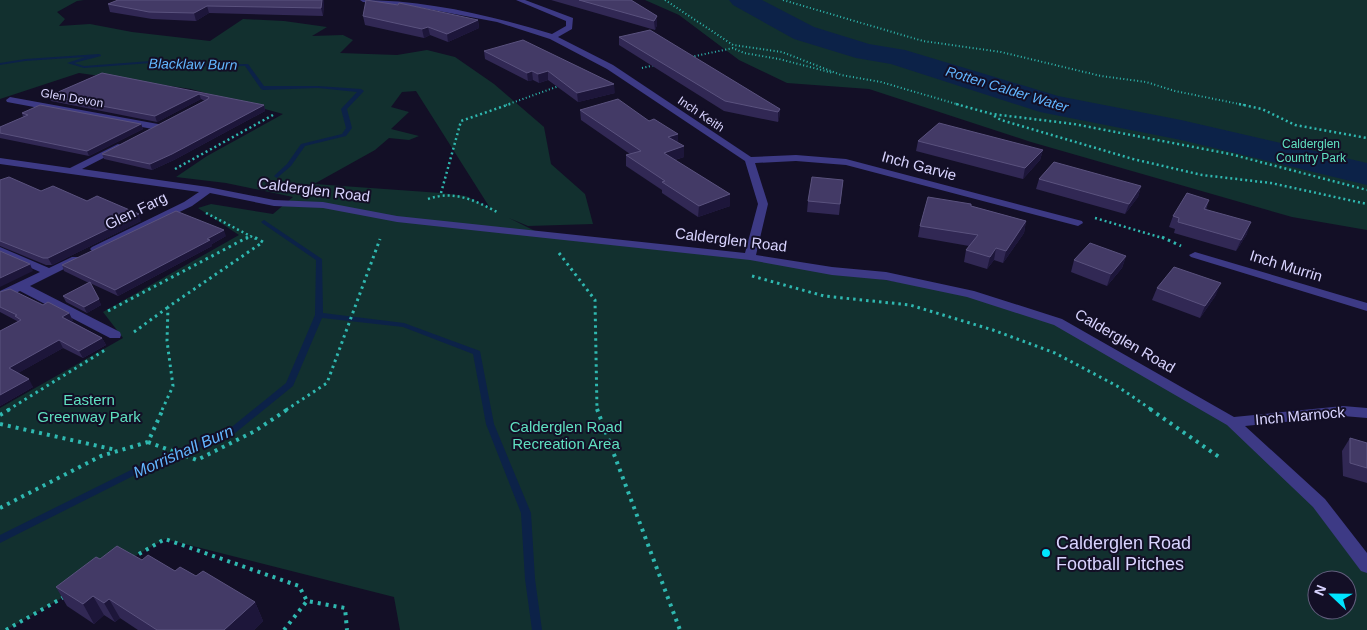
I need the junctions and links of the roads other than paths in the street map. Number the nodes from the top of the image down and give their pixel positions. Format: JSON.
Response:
{"nodes":[{"id":1,"x":363,"y":0,"type":"edge"},
{"id":2,"x":519,"y":0,"type":"edge"},
{"id":3,"x":553,"y":37,"type":"junction"},
{"id":4,"x":10,"y":100,"type":"dead end"},
{"id":5,"x":141,"y":135,"type":"edge"},
{"id":6,"x":124,"y":144,"type":"edge"},
{"id":7,"x":749,"y":160,"type":"junction"},
{"id":8,"x":0,"y":161,"type":"edge"},
{"id":9,"x":73,"y":170,"type":"junction"},
{"id":10,"x":208,"y":190,"type":"junction"},
{"id":11,"x":1078,"y":223,"type":"road end"},
{"id":12,"x":0,"y":250,"type":"edge"},
{"id":13,"x":1195,"y":255,"type":"road end"},
{"id":14,"x":750,"y":257,"type":"junction"},
{"id":15,"x":49,"y":272,"type":"junction"},
{"id":16,"x":20,"y":286,"type":"junction"},
{"id":17,"x":0,"y":296,"type":"edge"},
{"id":18,"x":1367,"y":307,"type":"edge"},
{"id":19,"x":115,"y":335,"type":"dead end"},
{"id":20,"x":1367,"y":413,"type":"edge"},
{"id":21,"x":1232,"y":422,"type":"junction"},
{"id":22,"x":1367,"y":566,"type":"edge"}],
"edges":[{"from":1,"to":3,"type":"street","name":"Inch Keith"},
{"from":2,"to":3,"type":"street"},
{"from":3,"to":7,"type":"street","name":"Inch Keith"},
{"from":4,"to":5,"type":"street","name":"Glen Devon"},
{"from":6,"to":9,"type":"street"},
{"from":7,"to":11,"type":"street","name":"Inch Garvie"},
{"from":7,"to":14,"type":"street"},
{"from":8,"to":9,"type":"street","name":"Calderglen Road"},
{"from":9,"to":10,"type":"street","name":"Calderglen Road"},
{"from":10,"to":14,"type":"street","name":"Calderglen Road"},
{"from":10,"to":15,"type":"street","name":"Glen Farg"},
{"from":12,"to":15,"type":"street"},
{"from":13,"to":18,"type":"street","name":"Inch Murrin"},
{"from":14,"to":21,"type":"street","name":"Calderglen Road"},
{"from":15,"to":16,"type":"street","name":"Glen Farg"},
{"from":16,"to":17,"type":"street","name":"Glen Farg"},
{"from":16,"to":19,"type":"street"},
{"from":20,"to":21,"type":"street","name":"Inch Marnock"},
{"from":21,"to":22,"type":"street","name":"Calderglen Road"}]}
